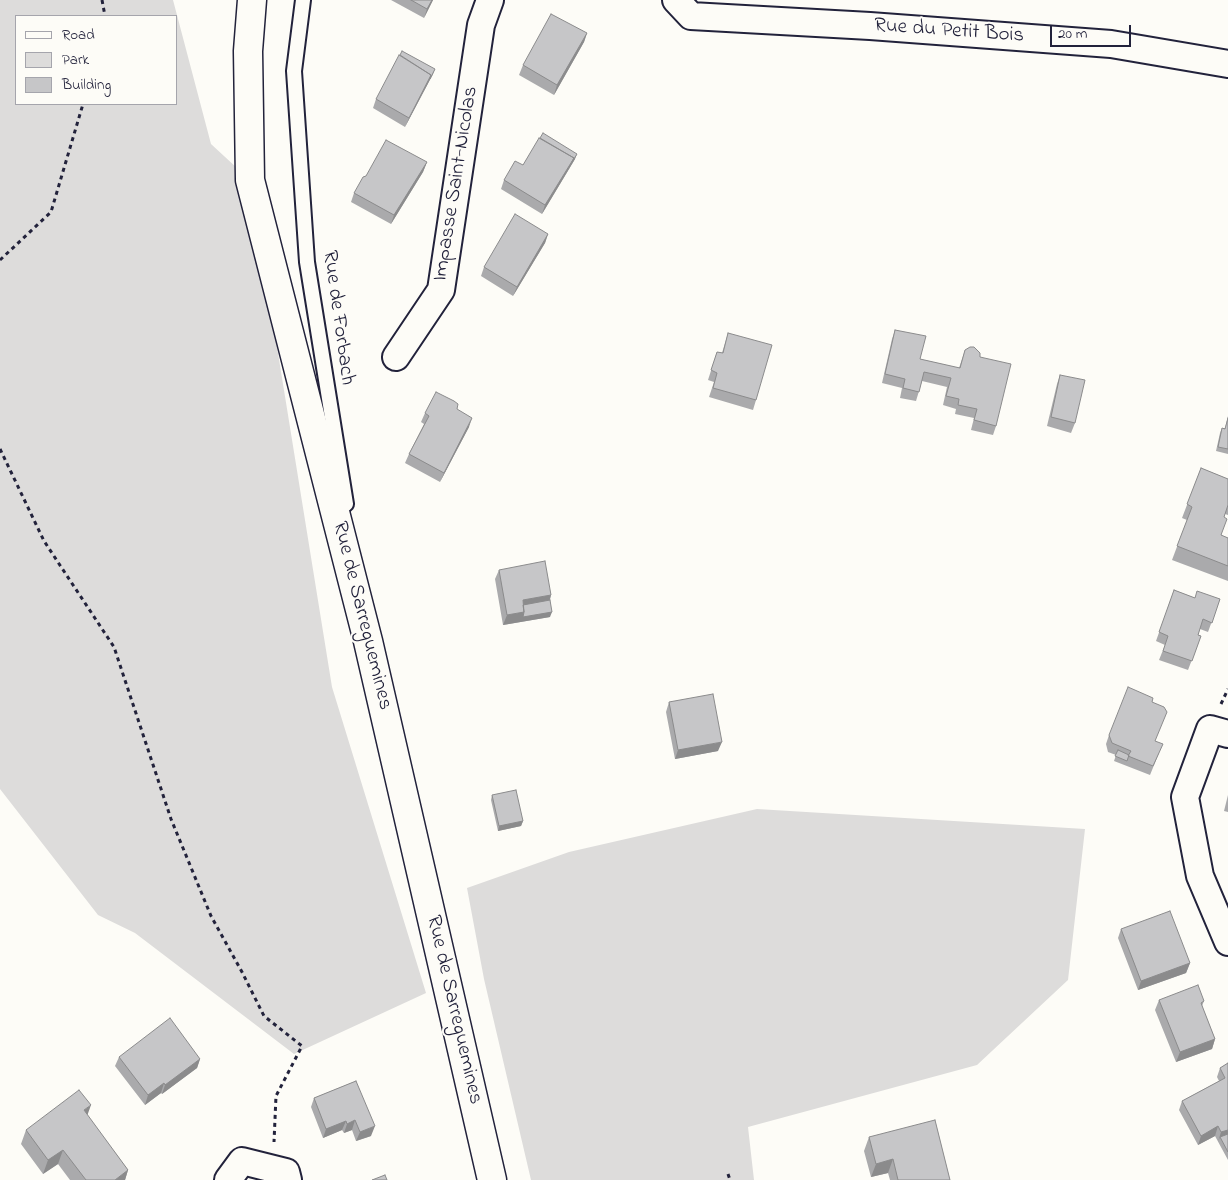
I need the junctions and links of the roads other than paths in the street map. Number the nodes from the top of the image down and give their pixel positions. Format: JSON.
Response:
{"nodes":[{"id":1,"x":244,"y":0,"type":"edge"},
{"id":2,"x":252,"y":0,"type":"edge"},
{"id":3,"x":303,"y":0,"type":"edge"},
{"id":4,"x":490,"y":0,"type":"edge"},
{"id":5,"x":676,"y":0,"type":"edge"},
{"id":6,"x":248,"y":50,"type":"junction"},
{"id":7,"x":1228,"y":64,"type":"edge"},
{"id":8,"x":396,"y":356,"type":"dead end"},
{"id":9,"x":368,"y":641,"type":"junction"},
{"id":10,"x":1228,"y":734,"type":"edge"},
{"id":11,"x":1228,"y":942,"type":"edge"},
{"id":12,"x":235,"y":1170,"type":"edge"},
{"id":13,"x":287,"y":1176,"type":"edge"},
{"id":14,"x":492,"y":1180,"type":"edge"}],
"edges":[{"from":1,"to":6,"type":"main road","name":"Rue de Sarreguemines"},
{"from":2,"to":6,"type":"main road","name":"Rue de Sarreguemines"},
{"from":3,"to":9,"type":"lane","name":"Rue de Forbach"},
{"from":4,"to":8,"type":"street","name":"Impasse Saint-Nicolas"},
{"from":5,"to":7,"type":"street","name":"Rue du Petit Bois"},
{"from":6,"to":9,"type":"main road","name":"Rue de Sarreguemines"},
{"from":9,"to":14,"type":"main road","name":"Rue de Sarreguemines"},
{"from":10,"to":11,"type":"street"},
{"from":12,"to":13,"type":"street"}]}
